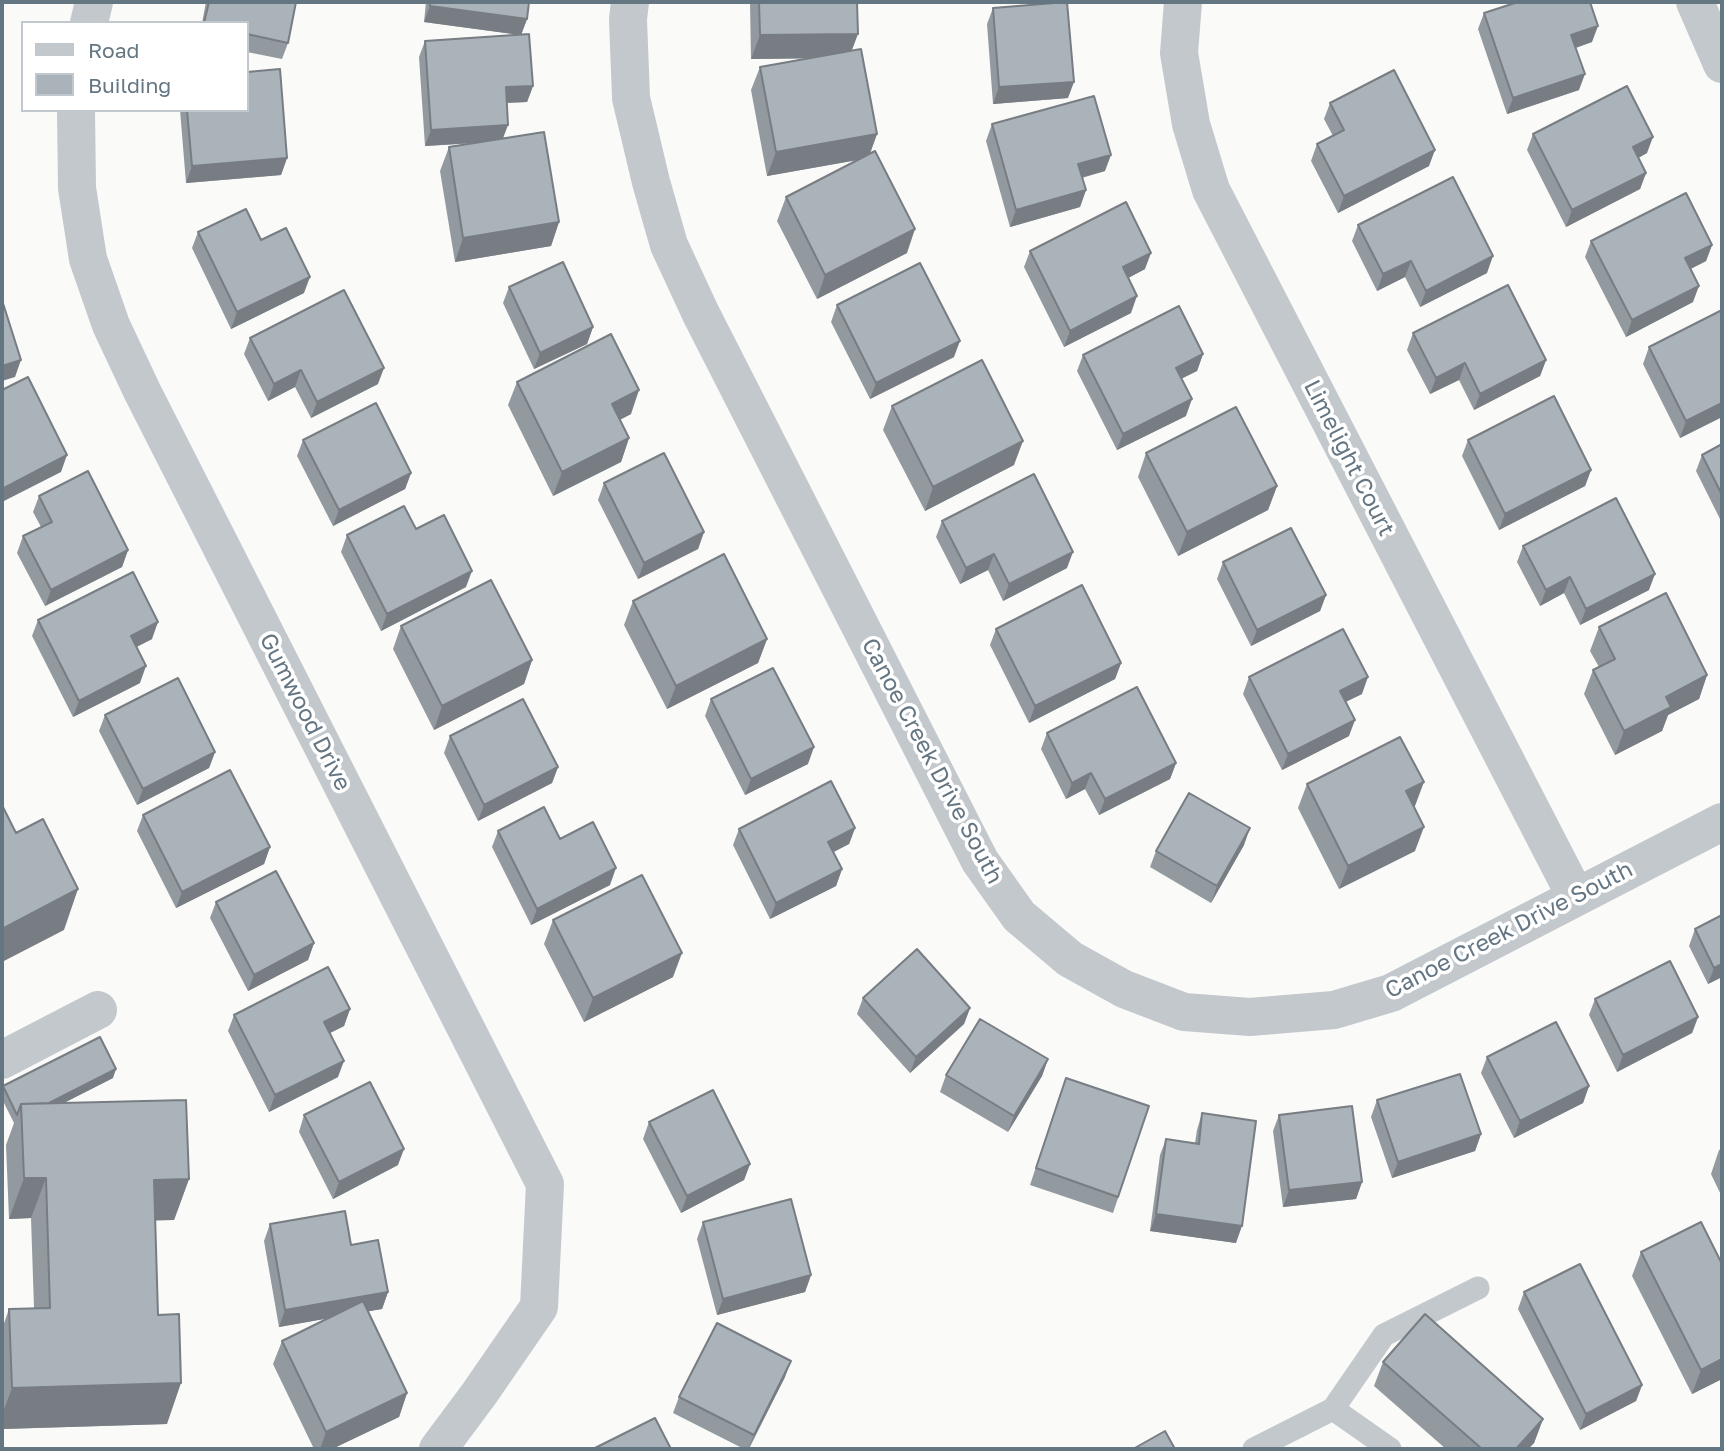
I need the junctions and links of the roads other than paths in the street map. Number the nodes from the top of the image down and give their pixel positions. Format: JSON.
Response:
{"nodes":[{"id":1,"x":94,"y":2,"type":"edge"},
{"id":2,"x":630,"y":2,"type":"edge"},
{"id":3,"x":1183,"y":2,"type":"edge"},
{"id":4,"x":1695,"y":2,"type":"edge"},
{"id":5,"x":89,"y":21,"type":"edge"},
{"id":6,"x":1722,"y":64,"type":"edge"},
{"id":7,"x":76,"y":112,"type":"edge"},
{"id":8,"x":1722,"y":822,"type":"edge"},
{"id":9,"x":1576,"y":897,"type":"junction"},
{"id":10,"x":98,"y":1010,"type":"dead end"},
{"id":11,"x":2,"y":1060,"type":"edge"},
{"id":12,"x":1478,"y":1288,"type":"dead end"},
{"id":13,"x":1333,"y":1409,"type":"junction"},
{"id":14,"x":438,"y":1449,"type":"edge"},
{"id":15,"x":1254,"y":1449,"type":"edge"},
{"id":16,"x":1390,"y":1449,"type":"edge"}],
"edges":[{"from":1,"to":5,"type":"street"},
{"from":2,"to":9,"type":"street","name":"Canoe Creek Drive South"},
{"from":3,"to":9,"type":"street","name":"Limelight Court"},
{"from":4,"to":6,"type":"street"},
{"from":7,"to":14,"type":"street","name":"Gumwood Drive"},
{"from":8,"to":9,"type":"street","name":"Canoe Creek Drive South"},
{"from":10,"to":11,"type":"street"},
{"from":12,"to":13,"type":"lane"},
{"from":13,"to":15,"type":"lane"},
{"from":13,"to":16,"type":"lane"}]}
